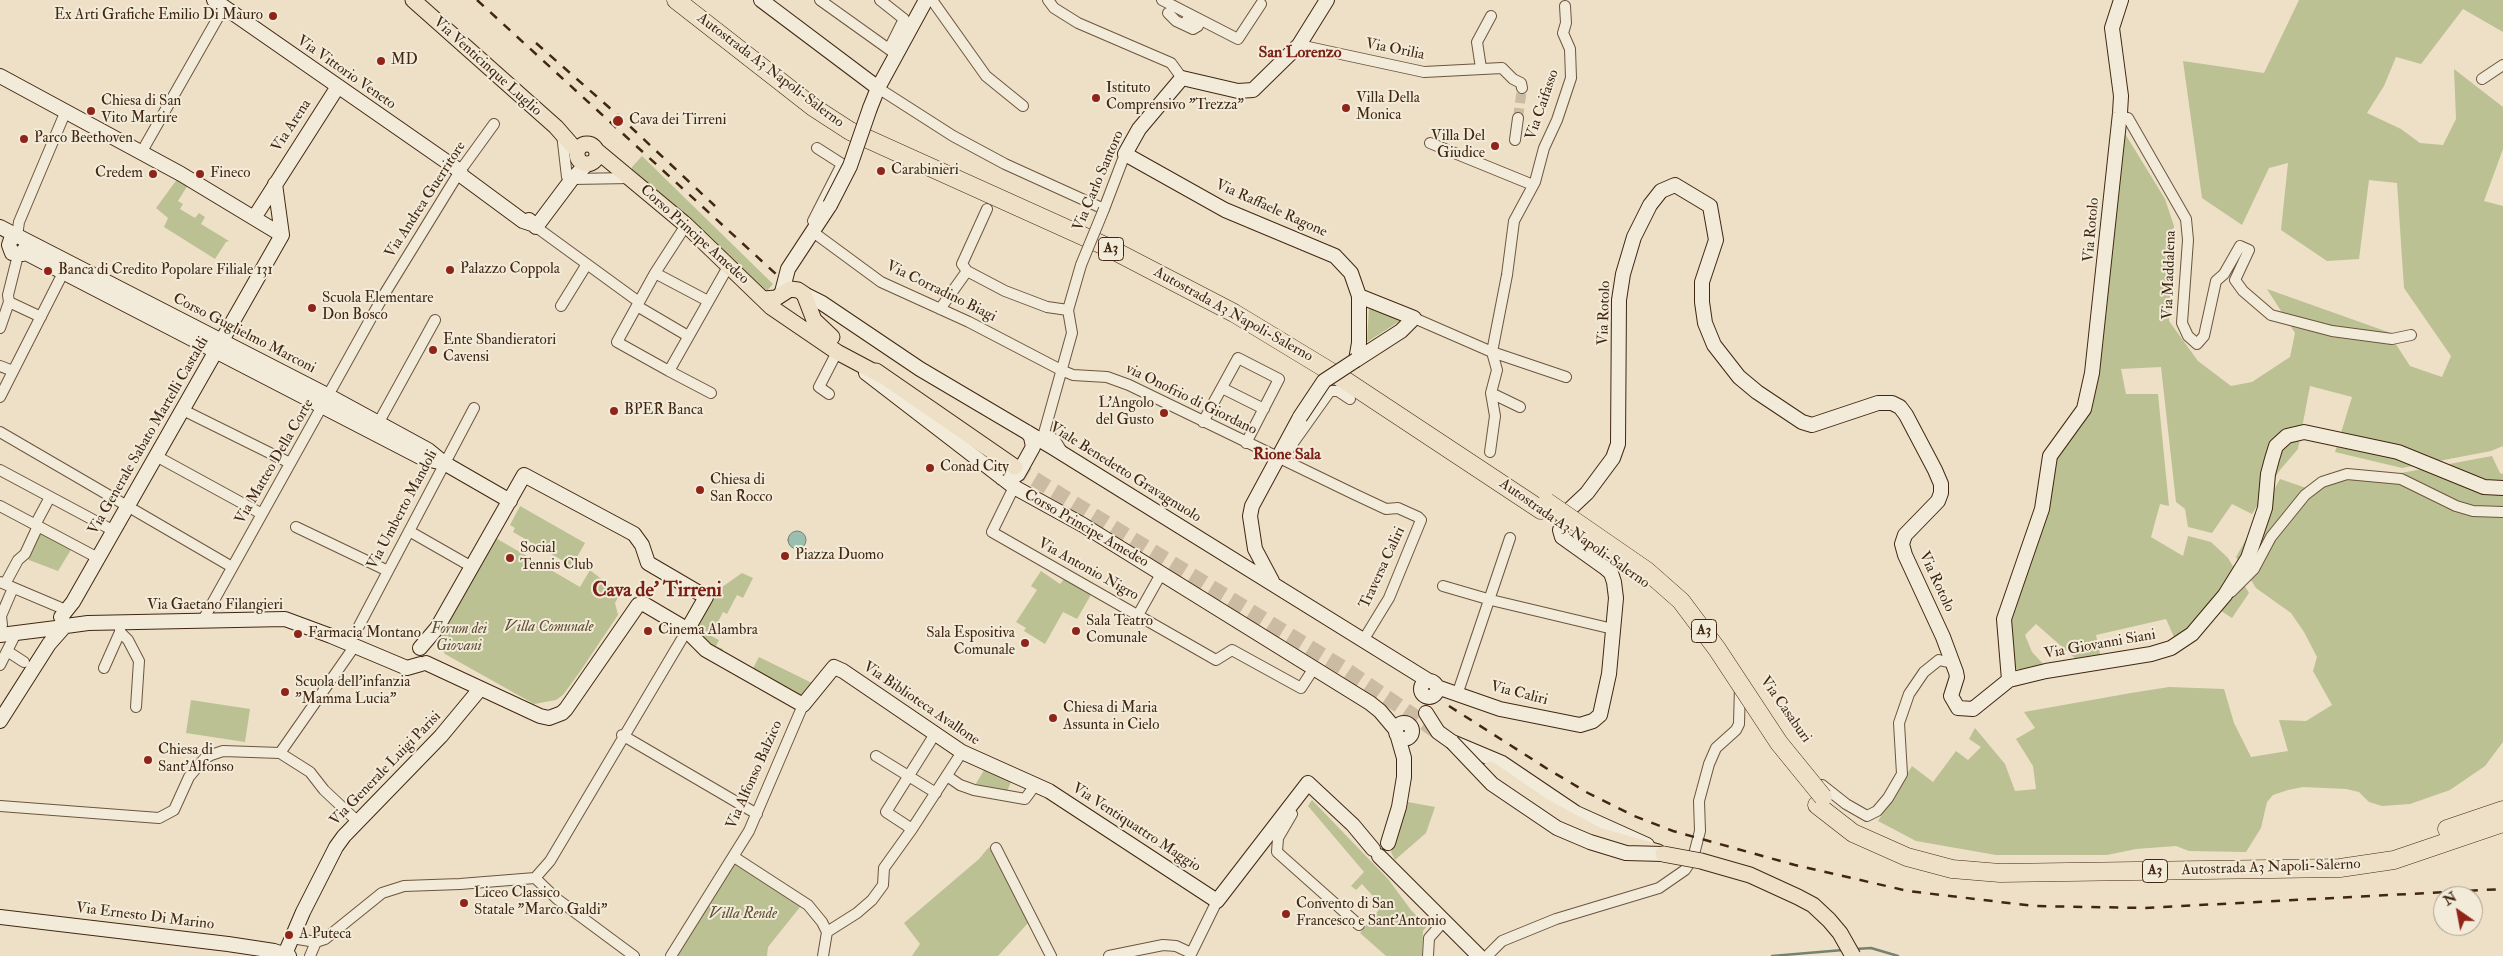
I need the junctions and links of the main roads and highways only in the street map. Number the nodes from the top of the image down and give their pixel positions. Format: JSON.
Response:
{"nodes":[{"id":1,"x":413,"y":0,"type":"edge"},
{"id":2,"x":676,"y":0,"type":"edge"},
{"id":3,"x":694,"y":0,"type":"edge"},
{"id":4,"x":627,"y":176,"type":"joint"},
{"id":5,"x":781,"y":294,"type":"junction"},
{"id":6,"x":764,"y":299,"type":"junction"},
{"id":7,"x":785,"y":316,"type":"junction"},
{"id":8,"x":884,"y":377,"type":"junction"},
{"id":9,"x":1015,"y":467,"type":"tunnel mouth"},
{"id":10,"x":1544,"y":506,"type":"junction"},
{"id":11,"x":1490,"y":769,"type":"dead end"},
{"id":12,"x":1820,"y":801,"type":"junction"},
{"id":13,"x":2503,"y":810,"type":"edge"},
{"id":14,"x":2503,"y":823,"type":"edge"},
{"id":15,"x":1854,"y":956,"type":"edge"}],
"edges":[{"from":1,"to":4,"type":"main road","name":"Via Venticinque Luglio"},
{"from":2,"to":10,"type":"highway","name":"Autostrada A3 Napoli-Salerno","number":"A3"},
{"from":3,"to":10,"type":"highway","name":"Autostrada A3 Napoli-Salerno","number":"A3"},
{"from":4,"to":6,"type":"main road","name":"Corso Principe Amedeo"},
{"from":5,"to":6,"type":"main road"},
{"from":5,"to":7,"type":"main road"},
{"from":5,"to":8,"type":"main road"},
{"from":6,"to":7,"type":"main road","name":"Corso Principe Amedeo"},
{"from":7,"to":8,"type":"main road","name":"Corso Principe Amedeo"},
{"from":8,"to":9,"type":"main road"},
{"from":10,"to":12,"type":"highway","name":"Autostrada A3 Napoli-Salerno","number":"A3","bridge":true},
{"from":11,"to":15,"type":"main road","bridge":true},
{"from":12,"to":13,"type":"highway","name":"Autostrada A3 Napoli-Salerno","number":"A3"},
{"from":12,"to":14,"type":"highway","name":"Autostrada A3 Napoli-Salerno","number":"A3"}]}
